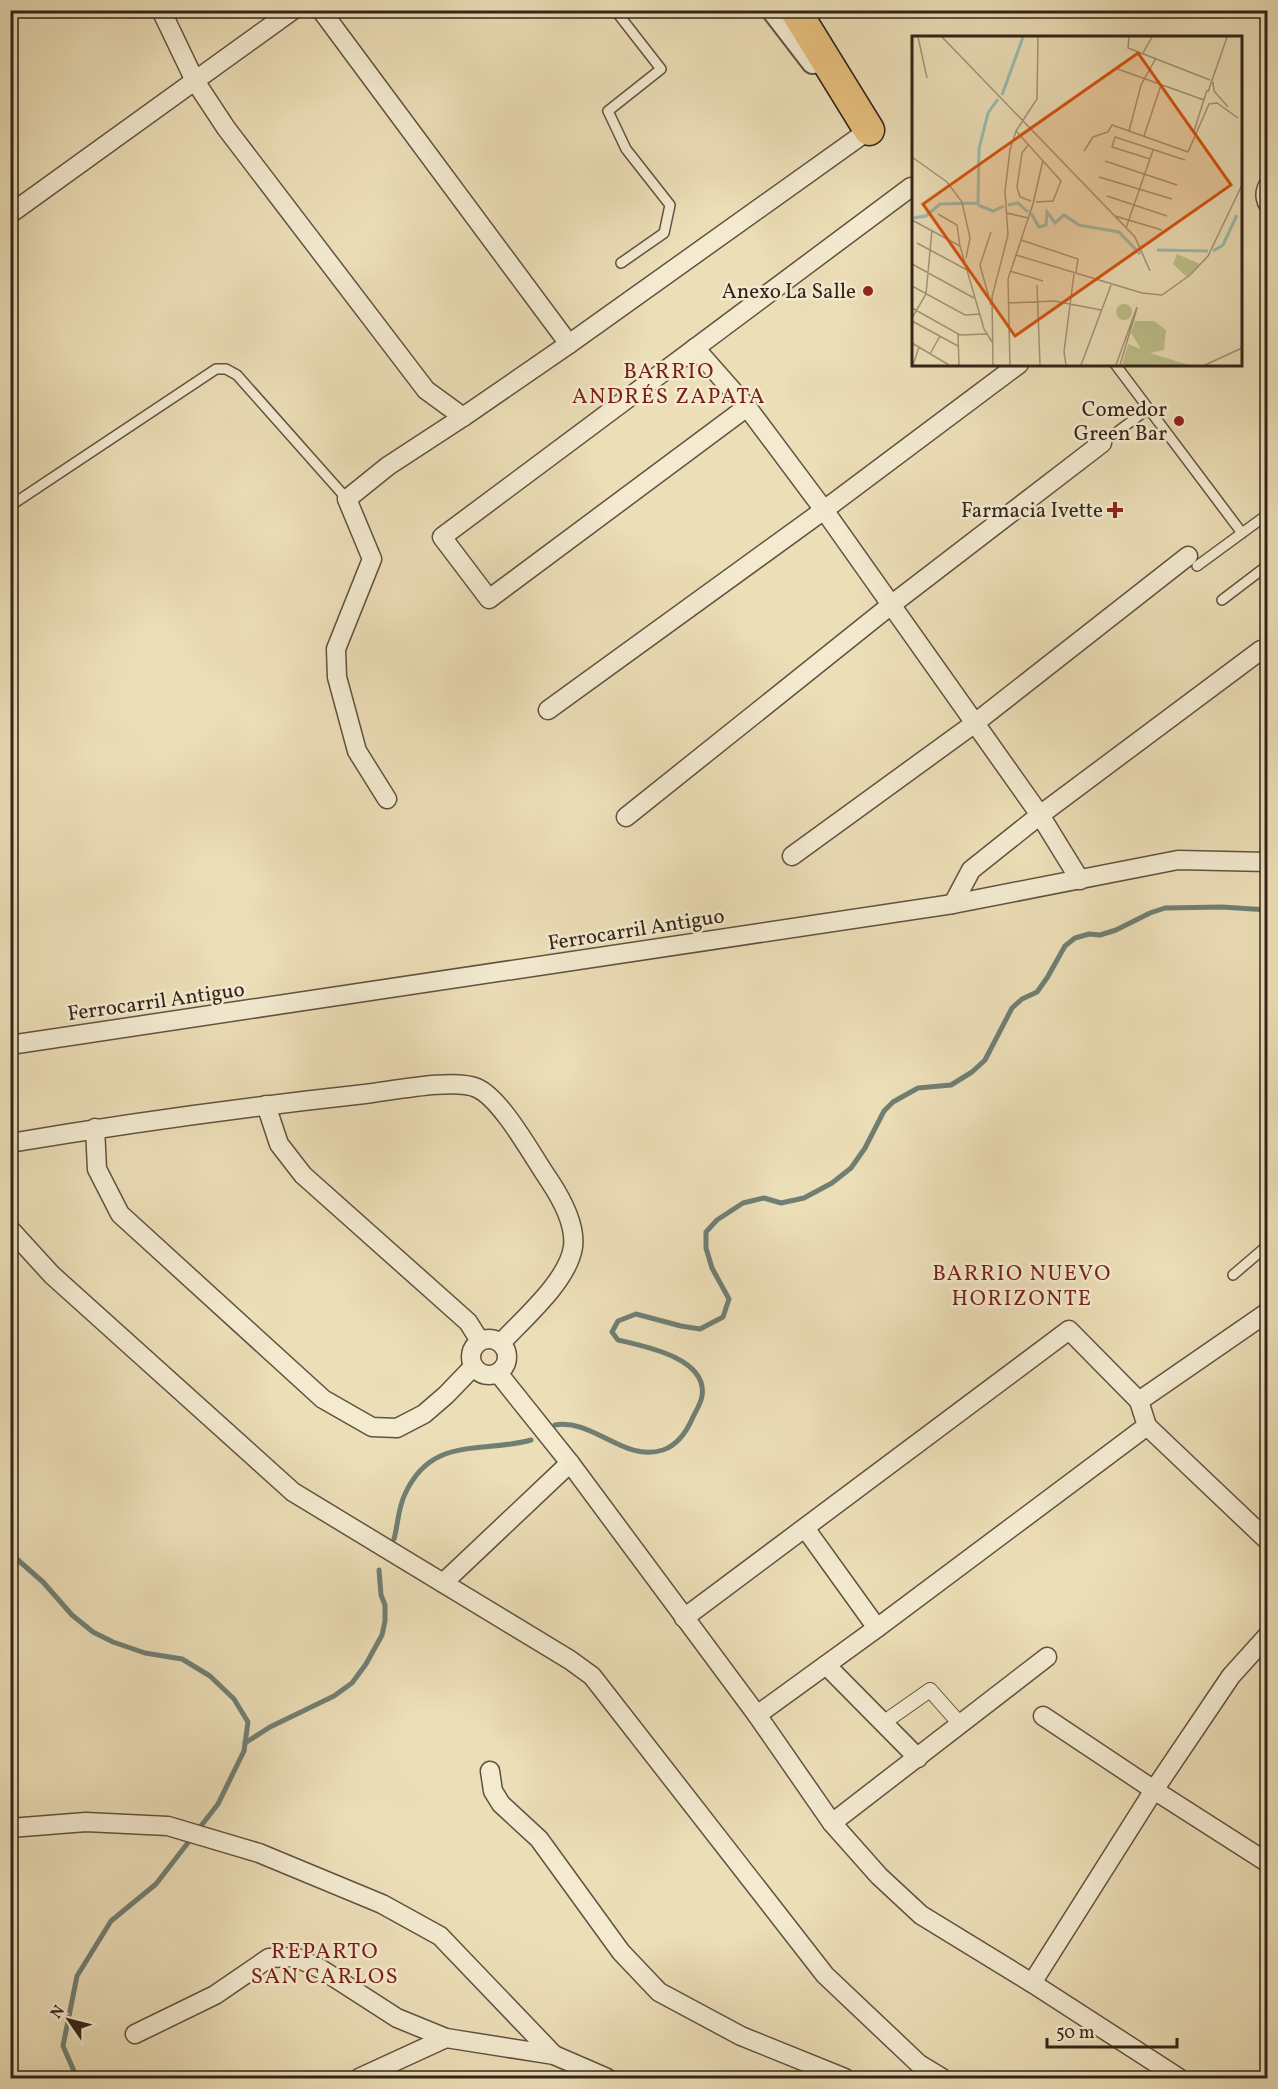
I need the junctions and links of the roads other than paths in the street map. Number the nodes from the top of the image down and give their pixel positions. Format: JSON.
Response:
{"nodes":[{"id":1,"x":161,"y":10,"type":"edge"},
{"id":2,"x":293,"y":10,"type":"edge"},
{"id":3,"x":321,"y":10,"type":"edge"},
{"id":4,"x":615,"y":10,"type":"edge"},
{"id":5,"x":773,"y":10,"type":"edge"},
{"id":6,"x":782,"y":10,"type":"edge"},
{"id":7,"x":795,"y":10,"type":"edge"},
{"id":8,"x":195,"y":81,"type":"junction"},
{"id":9,"x":869,"y":130,"type":"junction"},
{"id":10,"x":1268,"y":177,"type":"edge"},
{"id":11,"x":911,"y":187,"type":"dead end"},
{"id":12,"x":1268,"y":212,"type":"edge"},
{"id":13,"x":10,"y":214,"type":"edge"},
{"id":14,"x":621,"y":263,"type":"dead end"},
{"id":15,"x":569,"y":344,"type":"junction"},
{"id":16,"x":694,"y":348,"type":"junction"},
{"id":17,"x":1016,"y":366,"type":"edge"},
{"id":18,"x":1116,"y":366,"type":"edge"},
{"id":19,"x":747,"y":407,"type":"junction"},
{"id":20,"x":1148,"y":409,"type":"junction"},
{"id":21,"x":463,"y":417,"type":"junction"},
{"id":22,"x":1102,"y":443,"type":"joint"},
{"id":23,"x":347,"y":499,"type":"junction"},
{"id":24,"x":10,"y":506,"type":"edge"},
{"id":25,"x":824,"y":510,"type":"junction"},
{"id":26,"x":1268,"y":514,"type":"edge"},
{"id":27,"x":1242,"y":533,"type":"junction"},
{"id":28,"x":1193,"y":561,"type":"joint"},
{"id":29,"x":1268,"y":565,"type":"edge"},
{"id":30,"x":1222,"y":600,"type":"dead end"},
{"id":31,"x":891,"y":605,"type":"junction"},
{"id":32,"x":1261,"y":650,"type":"dead end"},
{"id":33,"x":548,"y":710,"type":"dead end"},
{"id":34,"x":975,"y":723,"type":"junction"},
{"id":35,"x":387,"y":799,"type":"dead end"},
{"id":36,"x":1040,"y":815,"type":"junction"},
{"id":37,"x":626,"y":817,"type":"dead end"},
{"id":38,"x":792,"y":855,"type":"dead end"},
{"id":39,"x":1268,"y":862,"type":"edge"},
{"id":40,"x":1080,"y":880,"type":"junction"},
{"id":41,"x":952,"y":904,"type":"junction"},
{"id":42,"x":10,"y":1045,"type":"edge"},
{"id":43,"x":266,"y":1105,"type":"junction"},
{"id":44,"x":95,"y":1128,"type":"junction"},
{"id":45,"x":10,"y":1143,"type":"edge"},
{"id":46,"x":10,"y":1229,"type":"edge"},
{"id":47,"x":1268,"y":1245,"type":"edge"},
{"id":48,"x":1233,"y":1275,"type":"dead end"},
{"id":49,"x":1268,"y":1312,"type":"edge"},
{"id":50,"x":480,"y":1341,"type":"junction"},
{"id":51,"x":501,"y":1343,"type":"junction"},
{"id":52,"x":473,"y":1367,"type":"junction"},
{"id":53,"x":498,"y":1373,"type":"junction"},
{"id":54,"x":1140,"y":1401,"type":"junction"},
{"id":55,"x":1147,"y":1426,"type":"junction"},
{"id":56,"x":570,"y":1463,"type":"junction"},
{"id":57,"x":805,"y":1528,"type":"junction"},
{"id":58,"x":1268,"y":1541,"type":"edge"},
{"id":59,"x":442,"y":1583,"type":"junction"},
{"id":60,"x":684,"y":1618,"type":"junction"},
{"id":61,"x":877,"y":1628,"type":"junction"},
{"id":62,"x":1268,"y":1635,"type":"edge"},
{"id":63,"x":1047,"y":1657,"type":"dead end"},
{"id":64,"x":826,"y":1665,"type":"junction"},
{"id":65,"x":757,"y":1715,"type":"junction"},
{"id":66,"x":1043,"y":1716,"type":"dead end"},
{"id":67,"x":883,"y":1723,"type":"junction"},
{"id":68,"x":961,"y":1725,"type":"junction"},
{"id":69,"x":918,"y":1758,"type":"junction"},
{"id":70,"x":490,"y":1771,"type":"dead end"},
{"id":71,"x":1154,"y":1790,"type":"junction"},
{"id":72,"x":832,"y":1823,"type":"junction"},
{"id":73,"x":10,"y":1828,"type":"edge"},
{"id":74,"x":1268,"y":1863,"type":"edge"},
{"id":75,"x":1032,"y":1983,"type":"junction"},
{"id":76,"x":135,"y":2034,"type":"dead end"},
{"id":77,"x":446,"y":2038,"type":"junction"},
{"id":78,"x":554,"y":2055,"type":"junction"},
{"id":79,"x":359,"y":2079,"type":"edge"},
{"id":80,"x":607,"y":2079,"type":"edge"},
{"id":81,"x":845,"y":2079,"type":"edge"},
{"id":82,"x":942,"y":2079,"type":"edge"},
{"id":83,"x":1179,"y":2079,"type":"edge"}],
"edges":[{"from":1,"to":8,"type":"street"},
{"from":2,"to":8,"type":"street"},
{"from":3,"to":15,"type":"street"},
{"from":4,"to":14,"type":"lane"},
{"from":5,"to":9,"type":"street"},
{"from":6,"to":9,"type":"street"},
{"from":7,"to":9,"type":"highway"},
{"from":8,"to":13,"type":"street"},
{"from":8,"to":21,"type":"street"},
{"from":9,"to":15,"type":"street"},
{"from":10,"to":12,"type":"lane"},
{"from":11,"to":16,"type":"street"},
{"from":15,"to":21,"type":"street"},
{"from":16,"to":19,"type":"street"},
{"from":16,"to":19,"type":"street"},
{"from":17,"to":25,"type":"street"},
{"from":18,"to":20,"type":"lane"},
{"from":19,"to":25,"type":"street"},
{"from":20,"to":22,"type":"lane"},
{"from":20,"to":27,"type":"lane"},
{"from":21,"to":23,"type":"street"},
{"from":22,"to":31,"type":"street"},
{"from":23,"to":24,"type":"lane"},
{"from":23,"to":35,"type":"street"},
{"from":25,"to":31,"type":"street"},
{"from":25,"to":33,"type":"street"},
{"from":26,"to":27,"type":"lane"},
{"from":27,"to":28,"type":"lane"},
{"from":28,"to":34,"type":"street"},
{"from":29,"to":30,"type":"lane"},
{"from":31,"to":34,"type":"street"},
{"from":31,"to":37,"type":"street"},
{"from":32,"to":36,"type":"street"},
{"from":34,"to":36,"type":"street"},
{"from":34,"to":38,"type":"street"},
{"from":36,"to":40,"type":"street"},
{"from":36,"to":41,"type":"street"},
{"from":39,"to":40,"type":"street","name":"Ferrocarril Antiguo"},
{"from":40,"to":41,"type":"street","name":"Ferrocarril Antiguo"},
{"from":41,"to":42,"type":"street","name":"Ferrocarril Antiguo"},
{"from":43,"to":44,"type":"street"},
{"from":43,"to":50,"type":"street"},
{"from":43,"to":51,"type":"street"},
{"from":44,"to":45,"type":"street"},
{"from":44,"to":52,"type":"street"},
{"from":46,"to":59,"type":"street"},
{"from":47,"to":48,"type":"lane"},
{"from":49,"to":54,"type":"street"},
{"from":50,"to":51,"type":"street"},
{"from":50,"to":52,"type":"street"},
{"from":51,"to":53,"type":"street"},
{"from":52,"to":53,"type":"street"},
{"from":53,"to":56,"type":"street"},
{"from":54,"to":55,"type":"street"},
{"from":54,"to":57,"type":"street"},
{"from":55,"to":58,"type":"street"},
{"from":55,"to":61,"type":"street"},
{"from":56,"to":59,"type":"street"},
{"from":56,"to":60,"type":"street"},
{"from":57,"to":60,"type":"street"},
{"from":57,"to":61,"type":"street"},
{"from":59,"to":82,"type":"street"},
{"from":60,"to":65,"type":"street"},
{"from":61,"to":64,"type":"street"},
{"from":62,"to":71,"type":"street"},
{"from":63,"to":68,"type":"street"},
{"from":64,"to":65,"type":"street"},
{"from":64,"to":67,"type":"street"},
{"from":65,"to":72,"type":"street"},
{"from":66,"to":71,"type":"street"},
{"from":67,"to":68,"type":"street"},
{"from":67,"to":69,"type":"street"},
{"from":68,"to":69,"type":"street"},
{"from":69,"to":72,"type":"street"},
{"from":70,"to":81,"type":"street"},
{"from":71,"to":74,"type":"street"},
{"from":71,"to":75,"type":"street"},
{"from":72,"to":75,"type":"street"},
{"from":73,"to":78,"type":"street"},
{"from":75,"to":83,"type":"street"},
{"from":76,"to":77,"type":"street"},
{"from":77,"to":78,"type":"street"},
{"from":77,"to":79,"type":"street"},
{"from":78,"to":80,"type":"street"}]}
